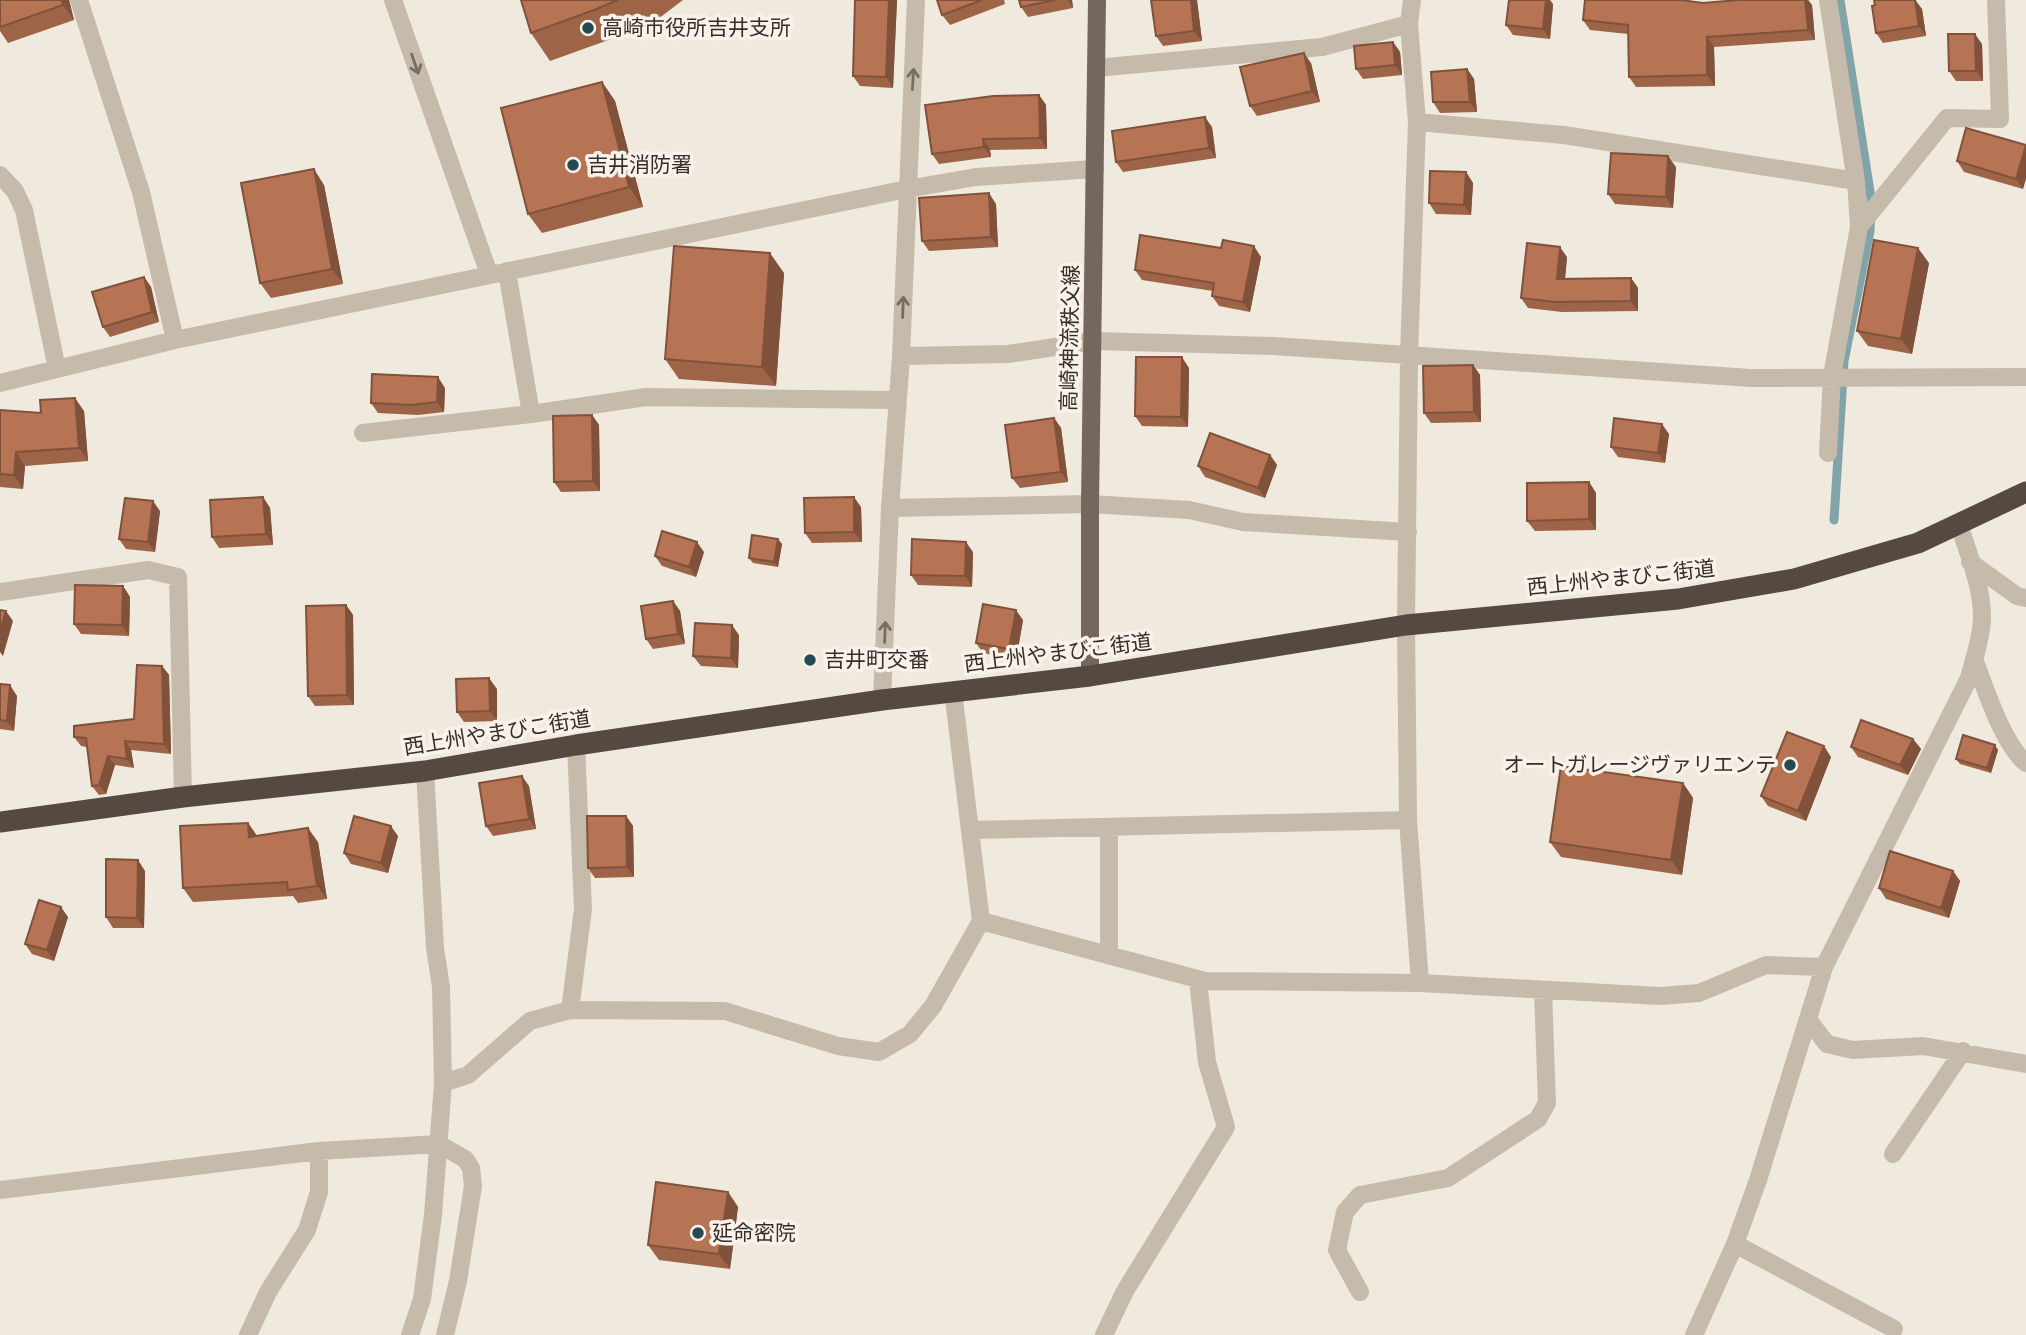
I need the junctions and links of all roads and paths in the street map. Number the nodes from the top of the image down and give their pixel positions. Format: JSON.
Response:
{"nodes":[{"id":1,"x":79,"y":0,"type":"edge"},
{"id":2,"x":393,"y":0,"type":"edge"},
{"id":3,"x":916,"y":0,"type":"edge"},
{"id":4,"x":1097,"y":0,"type":"edge"},
{"id":5,"x":1412,"y":0,"type":"edge"},
{"id":6,"x":1828,"y":0,"type":"edge"},
{"id":7,"x":1996,"y":0,"type":"edge"},
{"id":8,"x":1409,"y":24,"type":"junction"},
{"id":9,"x":1096,"y":68,"type":"junction"},
{"id":10,"x":1417,"y":122,"type":"junction"},
{"id":11,"x":1095,"y":169,"type":"junction"},
{"id":12,"x":0,"y":175,"type":"edge"},
{"id":13,"x":1856,"y":181,"type":"junction"},
{"id":14,"x":907,"y":189,"type":"junction"},
{"id":15,"x":1860,"y":227,"type":"junction"},
{"id":16,"x":507,"y":271,"type":"junction"},
{"id":17,"x":488,"y":274,"type":"junction"},
{"id":18,"x":175,"y":340,"type":"junction"},
{"id":19,"x":1094,"y":341,"type":"junction"},
{"id":20,"x":901,"y":356,"type":"junction"},
{"id":21,"x":1409,"y":356,"type":"junction"},
{"id":22,"x":57,"y":369,"type":"junction"},
{"id":23,"x":1832,"y":376,"type":"junction"},
{"id":24,"x":2026,"y":377,"type":"edge"},
{"id":25,"x":0,"y":383,"type":"edge"},
{"id":26,"x":896,"y":400,"type":"junction"},
{"id":27,"x":531,"y":414,"type":"junction"},
{"id":28,"x":363,"y":433,"type":"dead end"},
{"id":29,"x":1828,"y":453,"type":"dead end"},
{"id":30,"x":2026,"y":492,"type":"edge"},
{"id":31,"x":1090,"y":504,"type":"junction"},
{"id":32,"x":890,"y":508,"type":"junction"},
{"id":33,"x":1959,"y":524,"type":"junction"},
{"id":34,"x":1408,"y":531,"type":"junction"},
{"id":35,"x":1970,"y":562,"type":"junction"},
{"id":36,"x":0,"y":592,"type":"edge"},
{"id":37,"x":2026,"y":598,"type":"edge"},
{"id":38,"x":1406,"y":625,"type":"junction"},
{"id":39,"x":1974,"y":659,"type":"junction"},
{"id":40,"x":1090,"y":676,"type":"junction"},
{"id":41,"x":953,"y":691,"type":"junction"},
{"id":42,"x":882,"y":700,"type":"junction"},
{"id":43,"x":576,"y":745,"type":"junction"},
{"id":44,"x":2026,"y":763,"type":"edge"},
{"id":45,"x":425,"y":771,"type":"junction"},
{"id":46,"x":183,"y":797,"type":"junction"},
{"id":47,"x":1408,"y":820,"type":"junction"},
{"id":48,"x":0,"y":822,"type":"edge"},
{"id":49,"x":1109,"y":827,"type":"junction"},
{"id":50,"x":970,"y":831,"type":"junction"},
{"id":51,"x":981,"y":920,"type":"junction"},
{"id":52,"x":1109,"y":954,"type":"junction"},
{"id":53,"x":1824,"y":967,"type":"junction"},
{"id":54,"x":1198,"y":980,"type":"junction"},
{"id":55,"x":1420,"y":983,"type":"junction"},
{"id":56,"x":1543,"y":990,"type":"junction"},
{"id":57,"x":570,"y":1010,"type":"junction"},
{"id":58,"x":1809,"y":1021,"type":"junction"},
{"id":59,"x":1963,"y":1051,"type":"junction"},
{"id":60,"x":2026,"y":1064,"type":"edge"},
{"id":61,"x":443,"y":1083,"type":"junction"},
{"id":62,"x":439,"y":1144,"type":"junction"},
{"id":63,"x":319,"y":1151,"type":"junction"},
{"id":64,"x":1893,"y":1154,"type":"dead end"},
{"id":65,"x":0,"y":1190,"type":"edge"},
{"id":66,"x":1735,"y":1244,"type":"junction"},
{"id":67,"x":1360,"y":1292,"type":"dead end"},
{"id":68,"x":1894,"y":1329,"type":"dead end"},
{"id":69,"x":248,"y":1335,"type":"edge"},
{"id":70,"x":410,"y":1335,"type":"edge"},
{"id":71,"x":445,"y":1335,"type":"edge"},
{"id":72,"x":1104,"y":1335,"type":"edge"},
{"id":73,"x":1694,"y":1335,"type":"edge"}],
"edges":[{"from":1,"to":18,"type":"street"},
{"from":2,"to":17,"type":"street","one_way":true},
{"from":14,"to":3,"type":"street","one_way":true},
{"from":4,"to":9,"type":"main road","name":"高崎神流秩父線"},
{"from":5,"to":8,"type":"street"},
{"from":6,"to":13,"type":"street"},
{"from":7,"to":15,"type":"street"},
{"from":8,"to":9,"type":"street"},
{"from":8,"to":10,"type":"street"},
{"from":9,"to":11,"type":"main road","name":"高崎神流秩父線"},
{"from":10,"to":13,"type":"street"},
{"from":10,"to":21,"type":"street"},
{"from":11,"to":14,"type":"street"},
{"from":11,"to":19,"type":"main road","name":"高崎神流秩父線"},
{"from":12,"to":22,"type":"street"},
{"from":13,"to":15,"type":"street"},
{"from":14,"to":16,"type":"street"},
{"from":20,"to":14,"type":"street","one_way":true},
{"from":15,"to":23,"type":"street"},
{"from":16,"to":17,"type":"street"},
{"from":16,"to":27,"type":"street"},
{"from":17,"to":18,"type":"street"},
{"from":18,"to":22,"type":"street"},
{"from":19,"to":20,"type":"street"},
{"from":19,"to":21,"type":"street"},
{"from":19,"to":31,"type":"main road","name":"高崎神流秩父線"},
{"from":20,"to":26,"type":"street"},
{"from":21,"to":23,"type":"street"},
{"from":21,"to":34,"type":"street"},
{"from":22,"to":25,"type":"street"},
{"from":23,"to":24,"type":"street"},
{"from":23,"to":29,"type":"street"},
{"from":26,"to":27,"type":"street"},
{"from":26,"to":32,"type":"street"},
{"from":27,"to":28,"type":"street"},
{"from":30,"to":33,"type":"highway","name":"西上州やまびこ街道"},
{"from":31,"to":32,"type":"street"},
{"from":31,"to":34,"type":"street"},
{"from":31,"to":40,"type":"main road","name":"高崎神流秩父線"},
{"from":42,"to":32,"type":"street","one_way":true},
{"from":33,"to":35,"type":"street"},
{"from":33,"to":38,"type":"highway","name":"西上州やまびこ街道"},
{"from":34,"to":38,"type":"street"},
{"from":35,"to":37,"type":"street"},
{"from":35,"to":39,"type":"street"},
{"from":36,"to":46,"type":"street"},
{"from":38,"to":40,"type":"highway","name":"西上州やまびこ街道"},
{"from":38,"to":47,"type":"street"},
{"from":39,"to":44,"type":"street"},
{"from":39,"to":53,"type":"street"},
{"from":40,"to":41,"type":"highway","name":"西上州やまびこ街道"},
{"from":41,"to":42,"type":"highway","name":"西上州やまびこ街道"},
{"from":41,"to":50,"type":"street"},
{"from":42,"to":43,"type":"highway","name":"西上州やまびこ街道"},
{"from":43,"to":45,"type":"highway","name":"西上州やまびこ街道"},
{"from":43,"to":57,"type":"street"},
{"from":45,"to":46,"type":"highway","name":"西上州やまびこ街道"},
{"from":45,"to":61,"type":"street"},
{"from":46,"to":48,"type":"highway","name":"西上州やまびこ街道"},
{"from":47,"to":49,"type":"street"},
{"from":47,"to":55,"type":"street"},
{"from":49,"to":50,"type":"street"},
{"from":49,"to":52,"type":"street"},
{"from":50,"to":51,"type":"street"},
{"from":51,"to":52,"type":"street"},
{"from":51,"to":57,"type":"street"},
{"from":52,"to":54,"type":"street"},
{"from":53,"to":56,"type":"street"},
{"from":53,"to":58,"type":"street"},
{"from":54,"to":55,"type":"street"},
{"from":54,"to":72,"type":"street"},
{"from":55,"to":56,"type":"street"},
{"from":56,"to":67,"type":"street"},
{"from":57,"to":61,"type":"street"},
{"from":58,"to":59,"type":"street"},
{"from":58,"to":66,"type":"street"},
{"from":59,"to":60,"type":"street"},
{"from":59,"to":64,"type":"street"},
{"from":61,"to":62,"type":"street"},
{"from":62,"to":63,"type":"street"},
{"from":62,"to":70,"type":"street"},
{"from":62,"to":71,"type":"street"},
{"from":63,"to":65,"type":"street"},
{"from":63,"to":69,"type":"street"},
{"from":66,"to":68,"type":"street"},
{"from":66,"to":73,"type":"street"}]}
